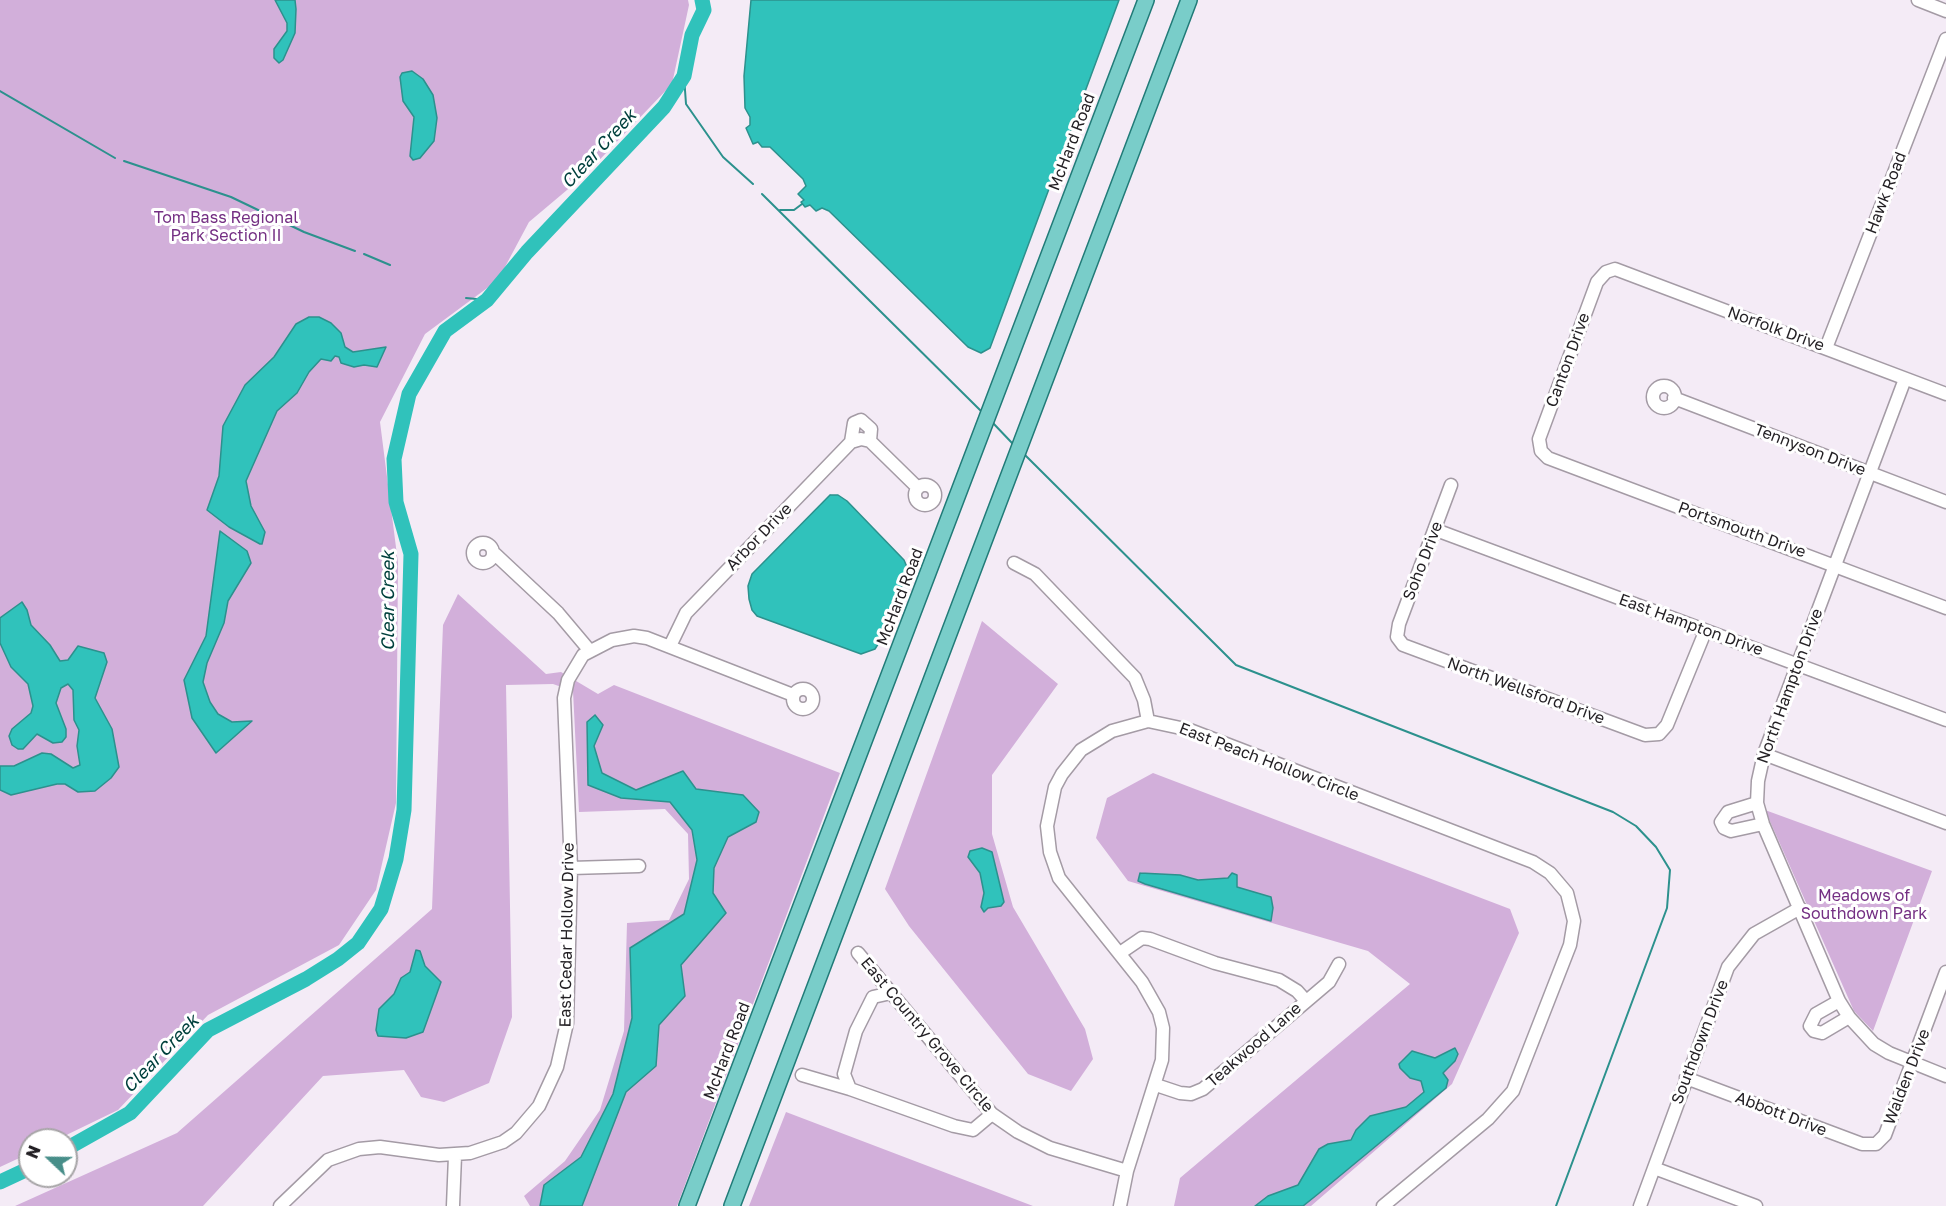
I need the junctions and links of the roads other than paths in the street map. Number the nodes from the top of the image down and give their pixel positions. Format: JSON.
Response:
{"nodes":[{"id":1,"x":1146,"y":0,"type":"edge"},
{"id":2,"x":1189,"y":0,"type":"edge"},
{"id":3,"x":1918,"y":0,"type":"edge"},
{"id":4,"x":1946,"y":11,"type":"edge"},
{"id":5,"x":1946,"y":39,"type":"edge"},
{"id":6,"x":1606,"y":272,"type":"joint"},
{"id":7,"x":1826,"y":348,"type":"junction"},
{"id":8,"x":1905,"y":379,"type":"junction"},
{"id":9,"x":1946,"y":394,"type":"edge"},
{"id":10,"x":1674,"y":398,"type":"dead end"},
{"id":11,"x":1540,"y":451,"type":"joint"},
{"id":12,"x":1869,"y":472,"type":"junction"},
{"id":13,"x":1451,"y":485,"type":"dead end"},
{"id":14,"x":918,"y":488,"type":"dead end"},
{"id":15,"x":1946,"y":502,"type":"edge"},
{"id":16,"x":1436,"y":530,"type":"junction"},
{"id":17,"x":495,"y":554,"type":"dead end"},
{"id":18,"x":1014,"y":562,"type":"dead end"},
{"id":19,"x":1835,"y":565,"type":"junction"},
{"id":20,"x":1946,"y":608,"type":"edge"},
{"id":21,"x":1705,"y":632,"type":"junction"},
{"id":22,"x":1397,"y":637,"type":"joint"},
{"id":23,"x":670,"y":646,"type":"junction"},
{"id":24,"x":590,"y":651,"type":"junction"},
{"id":25,"x":1799,"y":663,"type":"junction"},
{"id":26,"x":793,"y":695,"type":"dead end"},
{"id":27,"x":1946,"y":720,"type":"edge"},
{"id":28,"x":1148,"y":721,"type":"junction"},
{"id":29,"x":1764,"y":754,"type":"junction"},
{"id":30,"x":1757,"y":803,"type":"junction"},
{"id":31,"x":1946,"y":823,"type":"edge"},
{"id":32,"x":1763,"y":824,"type":"junction"},
{"id":33,"x":639,"y":866,"type":"dead end"},
{"id":34,"x":571,"y":868,"type":"junction"},
{"id":35,"x":1800,"y":908,"type":"junction"},
{"id":36,"x":858,"y":953,"type":"dead end"},
{"id":37,"x":1120,"y":953,"type":"junction"},
{"id":38,"x":1339,"y":964,"type":"dead end"},
{"id":39,"x":1946,"y":972,"type":"edge"},
{"id":40,"x":891,"y":993,"type":"junction"},
{"id":41,"x":1306,"y":1001,"type":"junction"},
{"id":42,"x":1839,"y":1001,"type":"junction"},
{"id":43,"x":1849,"y":1017,"type":"junction"},
{"id":44,"x":1912,"y":1063,"type":"junction"},
{"id":45,"x":802,"y":1075,"type":"dead end"},
{"id":46,"x":1946,"y":1076,"type":"edge"},
{"id":47,"x":1686,"y":1078,"type":"junction"},
{"id":48,"x":1156,"y":1085,"type":"junction"},
{"id":49,"x":850,"y":1089,"type":"junction"},
{"id":50,"x":992,"y":1114,"type":"junction"},
{"id":51,"x":1876,"y":1144,"type":"joint"},
{"id":52,"x":455,"y":1156,"type":"junction"},
{"id":53,"x":1654,"y":1168,"type":"junction"},
{"id":54,"x":1127,"y":1171,"type":"junction"},
{"id":55,"x":280,"y":1206,"type":"edge"},
{"id":56,"x":453,"y":1206,"type":"edge"},
{"id":57,"x":687,"y":1206,"type":"edge"},
{"id":58,"x":732,"y":1206,"type":"edge"},
{"id":59,"x":1120,"y":1206,"type":"edge"},
{"id":60,"x":1383,"y":1206,"type":"edge"},
{"id":61,"x":1640,"y":1206,"type":"edge"},
{"id":62,"x":1756,"y":1206,"type":"edge"}],
"edges":[{"from":1,"to":57,"type":"main road","name":"McHard Road"},
{"from":2,"to":58,"type":"main road"},
{"from":3,"to":4,"type":"street"},
{"from":5,"to":7,"type":"street","name":"Hawk Road"},
{"from":6,"to":7,"type":"street","name":"Norfolk Drive"},
{"from":6,"to":11,"type":"street","name":"Canton Drive"},
{"from":7,"to":8,"type":"street","name":"Norfolk Drive"},
{"from":8,"to":9,"type":"street","name":"Norfolk Drive"},
{"from":8,"to":12,"type":"street","name":"North Hampton Drive"},
{"from":10,"to":12,"type":"street","name":"Tennyson Drive"},
{"from":11,"to":19,"type":"street","name":"Portsmouth Drive"},
{"from":12,"to":15,"type":"street","name":"Tennyson Drive"},
{"from":12,"to":19,"type":"street","name":"North Hampton Drive"},
{"from":13,"to":16,"type":"street","name":"Soho Drive"},
{"from":14,"to":23,"type":"street","name":"Arbor Drive"},
{"from":16,"to":21,"type":"street","name":"East Hampton Drive"},
{"from":16,"to":22,"type":"street","name":"Soho Drive"},
{"from":17,"to":24,"type":"street"},
{"from":18,"to":28,"type":"street"},
{"from":19,"to":20,"type":"street","name":"Portsmouth Drive"},
{"from":19,"to":25,"type":"street","name":"North Hampton Drive"},
{"from":21,"to":22,"type":"street","name":"North Wellsford Drive"},
{"from":21,"to":25,"type":"street","name":"East Hampton Drive"},
{"from":23,"to":24,"type":"street"},
{"from":23,"to":26,"type":"street"},
{"from":24,"to":34,"type":"street","name":"East Cedar Hollow Drive"},
{"from":25,"to":27,"type":"street","name":"East Hampton Drive"},
{"from":25,"to":29,"type":"street","name":"North Hampton Drive"},
{"from":28,"to":37,"type":"street","name":"East Peach Hollow Circle"},
{"from":28,"to":60,"type":"street","name":"East Peach Hollow Circle"},
{"from":29,"to":30,"type":"street","name":"North Hampton Drive"},
{"from":29,"to":31,"type":"street"},
{"from":30,"to":32,"type":"street","name":"North Hampton Drive"},
{"from":30,"to":32,"type":"street"},
{"from":32,"to":35,"type":"street","name":"North Hampton Drive"},
{"from":33,"to":34,"type":"street"},
{"from":34,"to":52,"type":"street","name":"East Cedar Hollow Drive"},
{"from":35,"to":42,"type":"street","name":"North Hampton Drive"},
{"from":35,"to":47,"type":"street","name":"Southdown Drive"},
{"from":36,"to":40,"type":"street","name":"East Country Grove Circle"},
{"from":37,"to":41,"type":"street"},
{"from":37,"to":48,"type":"street","name":"East Peach Hollow Circle"},
{"from":38,"to":41,"type":"street","name":"Teakwood Lane"},
{"from":39,"to":44,"type":"street","name":"Walden Drive"},
{"from":40,"to":49,"type":"street"},
{"from":40,"to":50,"type":"street","name":"East Country Grove Circle"},
{"from":41,"to":48,"type":"street","name":"Teakwood Lane"},
{"from":42,"to":43,"type":"street","name":"North Hampton Drive"},
{"from":42,"to":43,"type":"street"},
{"from":43,"to":44,"type":"street","name":"North Hampton Drive"},
{"from":44,"to":46,"type":"street","name":"North Hampton Drive"},
{"from":44,"to":51,"type":"street","name":"Walden Drive"},
{"from":45,"to":49,"type":"street"},
{"from":47,"to":51,"type":"street","name":"Abbott Drive"},
{"from":47,"to":53,"type":"street","name":"Southdown Drive"},
{"from":48,"to":54,"type":"street","name":"East Peach Hollow Circle"},
{"from":49,"to":50,"type":"street"},
{"from":50,"to":54,"type":"street","name":"East Country Grove Circle"},
{"from":52,"to":55,"type":"street","name":"East Cedar Hollow Drive"},
{"from":52,"to":56,"type":"street"},
{"from":53,"to":61,"type":"street","name":"Southdown Drive"},
{"from":53,"to":62,"type":"street"},
{"from":54,"to":59,"type":"street","name":"East Peach Hollow Circle"}]}
